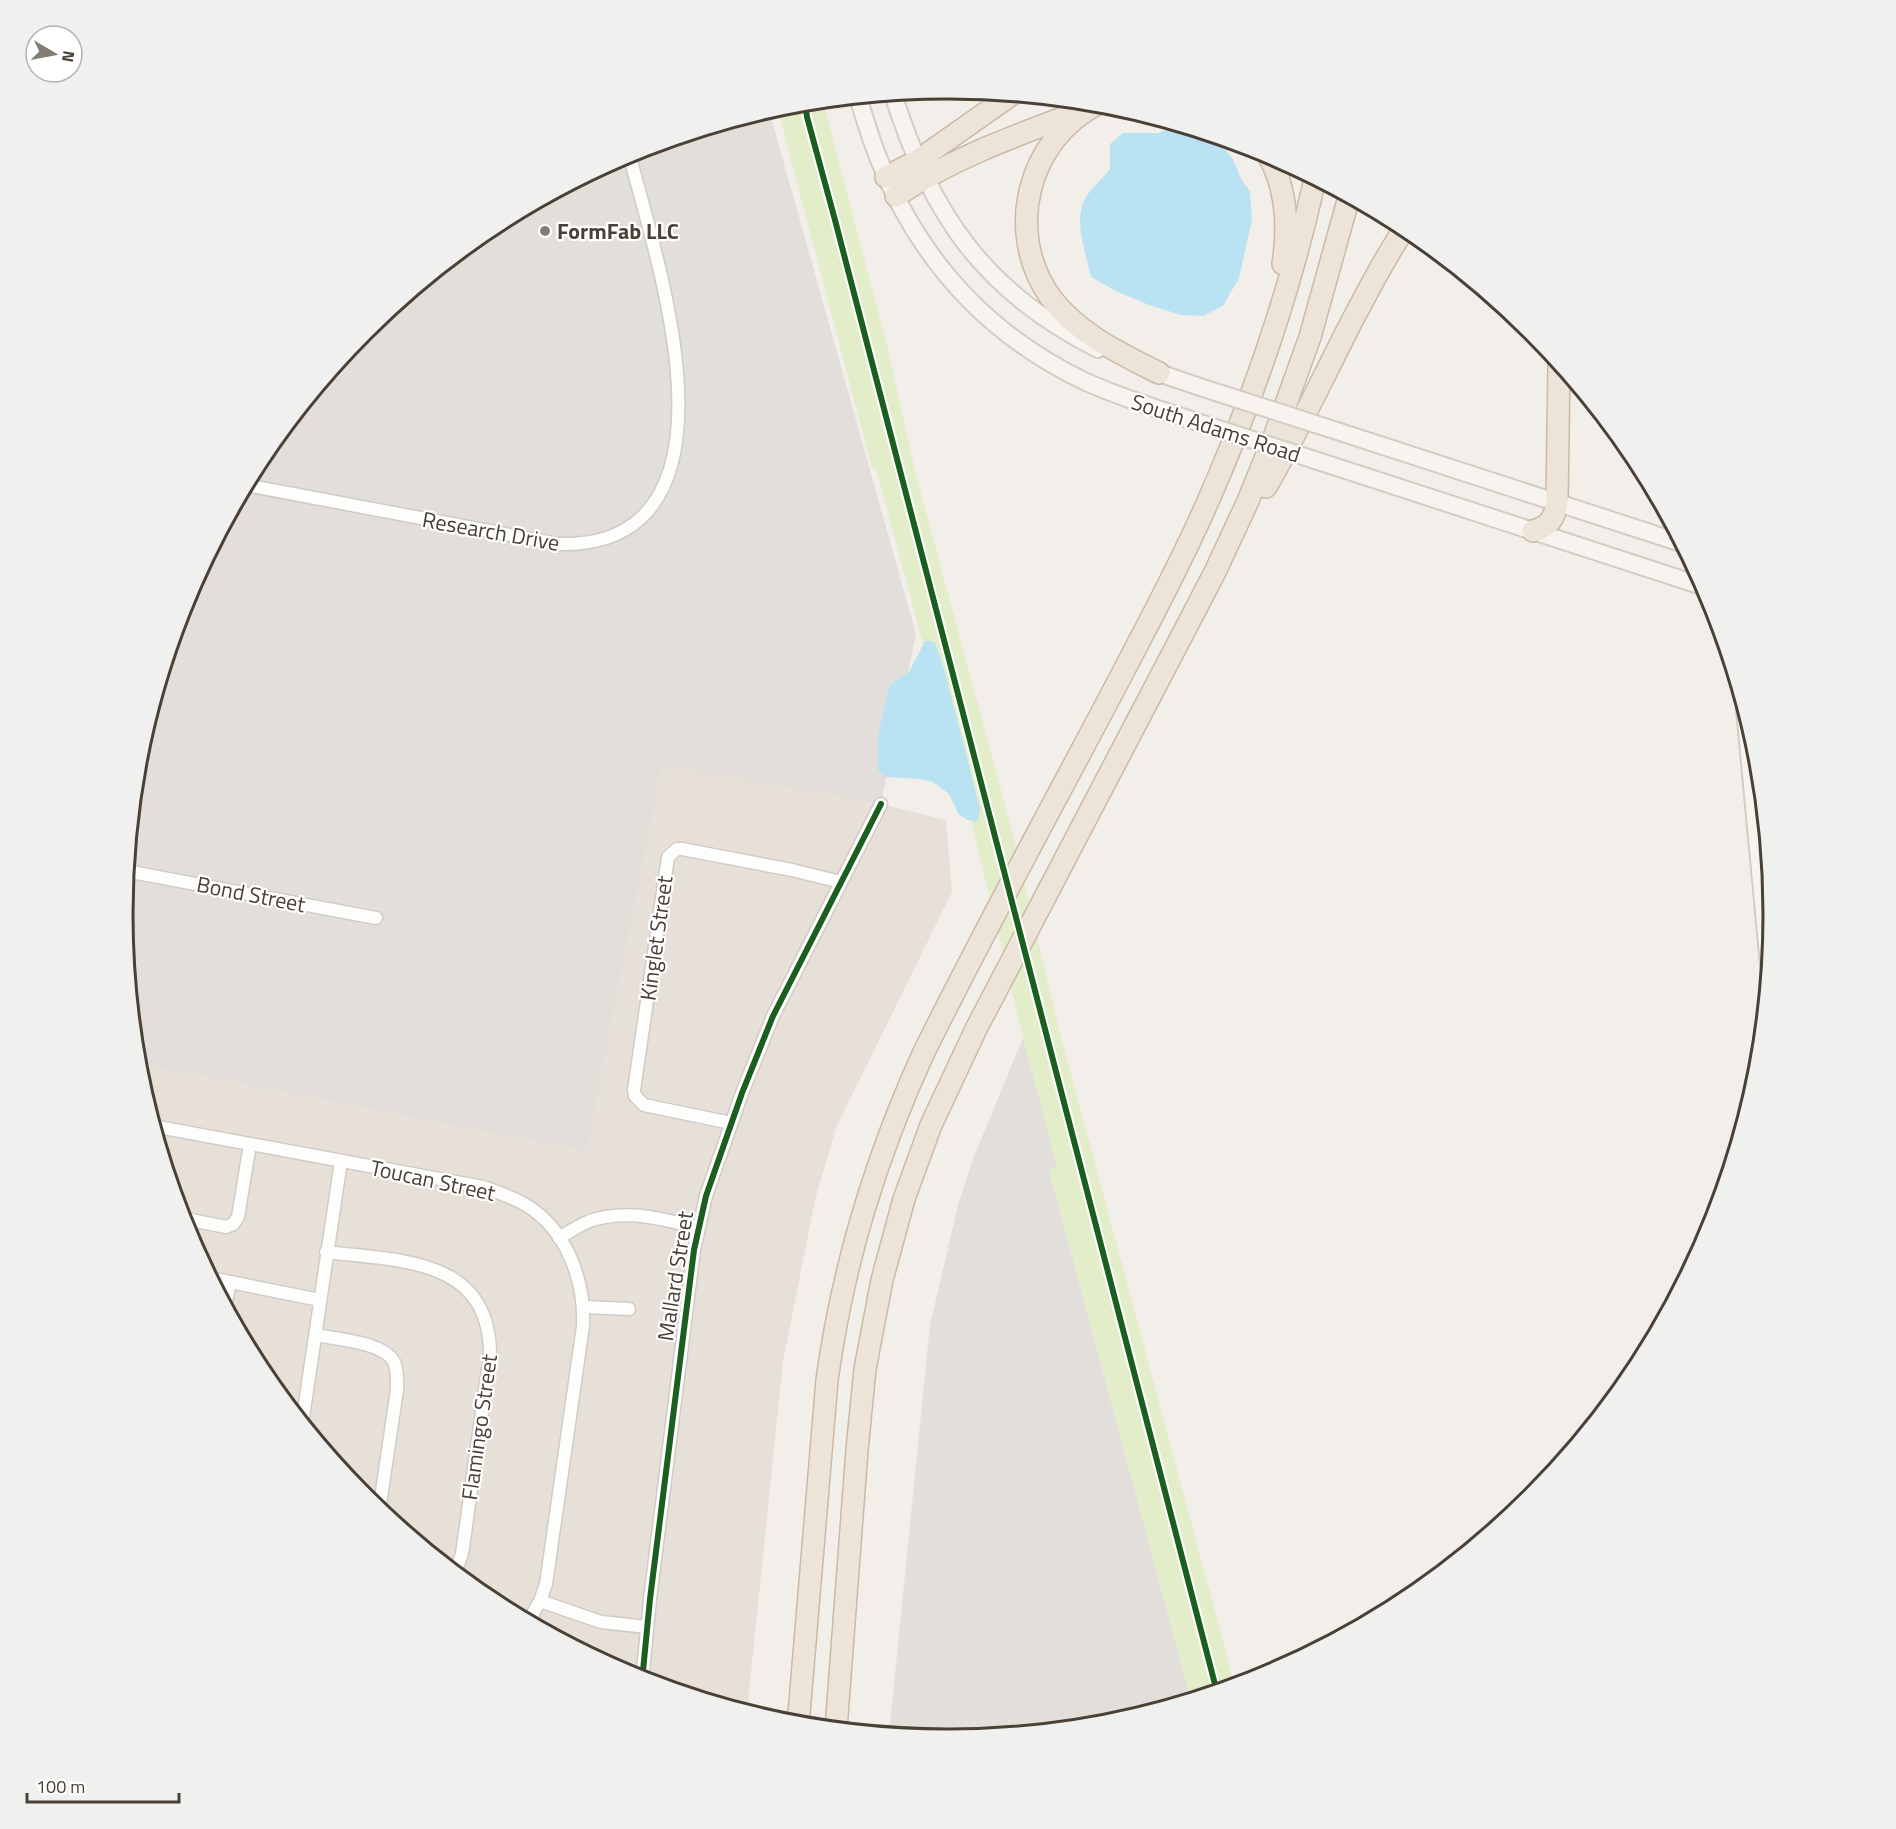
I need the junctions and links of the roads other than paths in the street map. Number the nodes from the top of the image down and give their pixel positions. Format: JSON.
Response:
{"nodes":[{"id":1,"x":895,"y":101,"type":"edge"},
{"id":2,"x":1003,"y":101,"type":"edge"},
{"id":3,"x":860,"y":104,"type":"edge"},
{"id":4,"x":1081,"y":111,"type":"edge"},
{"id":5,"x":1084,"y":111,"type":"edge"},
{"id":6,"x":631,"y":163,"type":"edge"},
{"id":7,"x":1274,"y":167,"type":"edge"},
{"id":8,"x":921,"y":169,"type":"junction"},
{"id":9,"x":886,"y":177,"type":"junction"},
{"id":10,"x":1313,"y":185,"type":"edge"},
{"id":11,"x":896,"y":196,"type":"junction"},
{"id":12,"x":1347,"y":203,"type":"edge"},
{"id":13,"x":1400,"y":236,"type":"edge"},
{"id":14,"x":1269,"y":344,"type":"junction"},
{"id":15,"x":1159,"y":373,"type":"junction"},
{"id":16,"x":1559,"y":375,"type":"edge"},
{"id":17,"x":254,"y":487,"type":"edge"},
{"id":18,"x":1557,"y":502,"type":"junction"},
{"id":19,"x":1533,"y":531,"type":"junction"},
{"id":20,"x":1671,"y":539,"type":"edge"},
{"id":21,"x":1215,"y":572,"type":"junction"},
{"id":22,"x":1692,"y":583,"type":"edge"},
{"id":23,"x":1750,"y":766,"type":"edge"},
{"id":24,"x":1752,"y":791,"type":"junction"},
{"id":25,"x":1755,"y":797,"type":"edge"},
{"id":26,"x":882,"y":804,"type":"dead end"},
{"id":27,"x":1760,"y":845,"type":"edge"},
{"id":28,"x":134,"y":871,"type":"edge"},
{"id":29,"x":841,"y":882,"type":"junction"},
{"id":30,"x":376,"y":918,"type":"dead end"},
{"id":31,"x":731,"y":1123,"type":"junction"},
{"id":32,"x":160,"y":1127,"type":"edge"},
{"id":33,"x":250,"y":1144,"type":"junction"},
{"id":34,"x":341,"y":1161,"type":"junction"},
{"id":35,"x":192,"y":1220,"type":"edge"},
{"id":36,"x":698,"y":1228,"type":"junction"},
{"id":37,"x":559,"y":1238,"type":"junction"},
{"id":38,"x":326,"y":1252,"type":"junction"},
{"id":39,"x":220,"y":1280,"type":"edge"},
{"id":40,"x":230,"y":1282,"type":"junction"},
{"id":41,"x":227,"y":1295,"type":"edge"},
{"id":42,"x":320,"y":1300,"type":"junction"},
{"id":43,"x":584,"y":1307,"type":"junction"},
{"id":44,"x":628,"y":1309,"type":"dead end"},
{"id":45,"x":315,"y":1335,"type":"junction"},
{"id":46,"x":303,"y":1414,"type":"edge"},
{"id":47,"x":381,"y":1500,"type":"edge"},
{"id":48,"x":458,"y":1565,"type":"edge"},
{"id":49,"x":540,"y":1601,"type":"junction"},
{"id":50,"x":532,"y":1616,"type":"edge"},
{"id":51,"x":647,"y":1627,"type":"junction"},
{"id":52,"x":643,"y":1671,"type":"edge"},
{"id":53,"x":799,"y":1716,"type":"edge"},
{"id":54,"x":837,"y":1722,"type":"edge"}],
"edges":[{"from":1,"to":8,"type":"main road","name":"South Adams Road"},
{"from":2,"to":8,"type":"highway"},
{"from":3,"to":9,"type":"main road","name":"South Adams Road"},
{"from":4,"to":8,"type":"highway"},
{"from":5,"to":15,"type":"highway"},
{"from":6,"to":17,"type":"street","name":"Research Drive"},
{"from":7,"to":14,"type":"highway"},
{"from":8,"to":9,"type":"highway"},
{"from":8,"to":11,"type":"highway"},
{"from":8,"to":15,"type":"main road","name":"South Adams Road"},
{"from":9,"to":11,"type":"main road","name":"South Adams Road"},
{"from":10,"to":14,"type":"highway"},
{"from":11,"to":19,"type":"main road","name":"South Adams Road","bridge":true},
{"from":12,"to":21,"type":"highway"},
{"from":13,"to":21,"type":"highway"},
{"from":14,"to":53,"type":"highway"},
{"from":15,"to":18,"type":"main road","name":"South Adams Road","bridge":true},
{"from":16,"to":18,"type":"highway"},
{"from":18,"to":19,"type":"highway"},
{"from":18,"to":20,"type":"main road","name":"South Adams Road"},
{"from":19,"to":22,"type":"main road","name":"South Adams Road"},
{"from":21,"to":54,"type":"highway"},
{"from":23,"to":24,"type":"main road"},
{"from":24,"to":25,"type":"main road"},
{"from":24,"to":27,"type":"main road"},
{"from":26,"to":29,"type":"street","name":"Mallard Street"},
{"from":28,"to":30,"type":"street","name":"Bond Street"},
{"from":29,"to":31,"type":"street","name":"Mallard Street"},
{"from":29,"to":31,"type":"street","name":"Kinglet Street"},
{"from":31,"to":36,"type":"street","name":"Mallard Street"},
{"from":32,"to":33,"type":"street"},
{"from":33,"to":34,"type":"street"},
{"from":33,"to":35,"type":"street"},
{"from":34,"to":37,"type":"street","name":"Toucan Street"},
{"from":34,"to":38,"type":"street","name":"Toucan Street"},
{"from":36,"to":37,"type":"street"},
{"from":36,"to":51,"type":"street","name":"Mallard Street"},
{"from":37,"to":43,"type":"street","name":"Toucan Street"},
{"from":38,"to":42,"type":"street","name":"Toucan Street"},
{"from":38,"to":48,"type":"street","name":"Flamingo Street"},
{"from":39,"to":40,"type":"street"},
{"from":40,"to":41,"type":"street"},
{"from":40,"to":42,"type":"street"},
{"from":42,"to":45,"type":"street","name":"Toucan Street"},
{"from":43,"to":44,"type":"street"},
{"from":43,"to":49,"type":"street","name":"Toucan Street"},
{"from":45,"to":46,"type":"street","name":"Toucan Street"},
{"from":45,"to":47,"type":"street"},
{"from":49,"to":50,"type":"street","name":"Toucan Street"},
{"from":49,"to":51,"type":"street"},
{"from":51,"to":52,"type":"street","name":"Mallard Street"}]}
